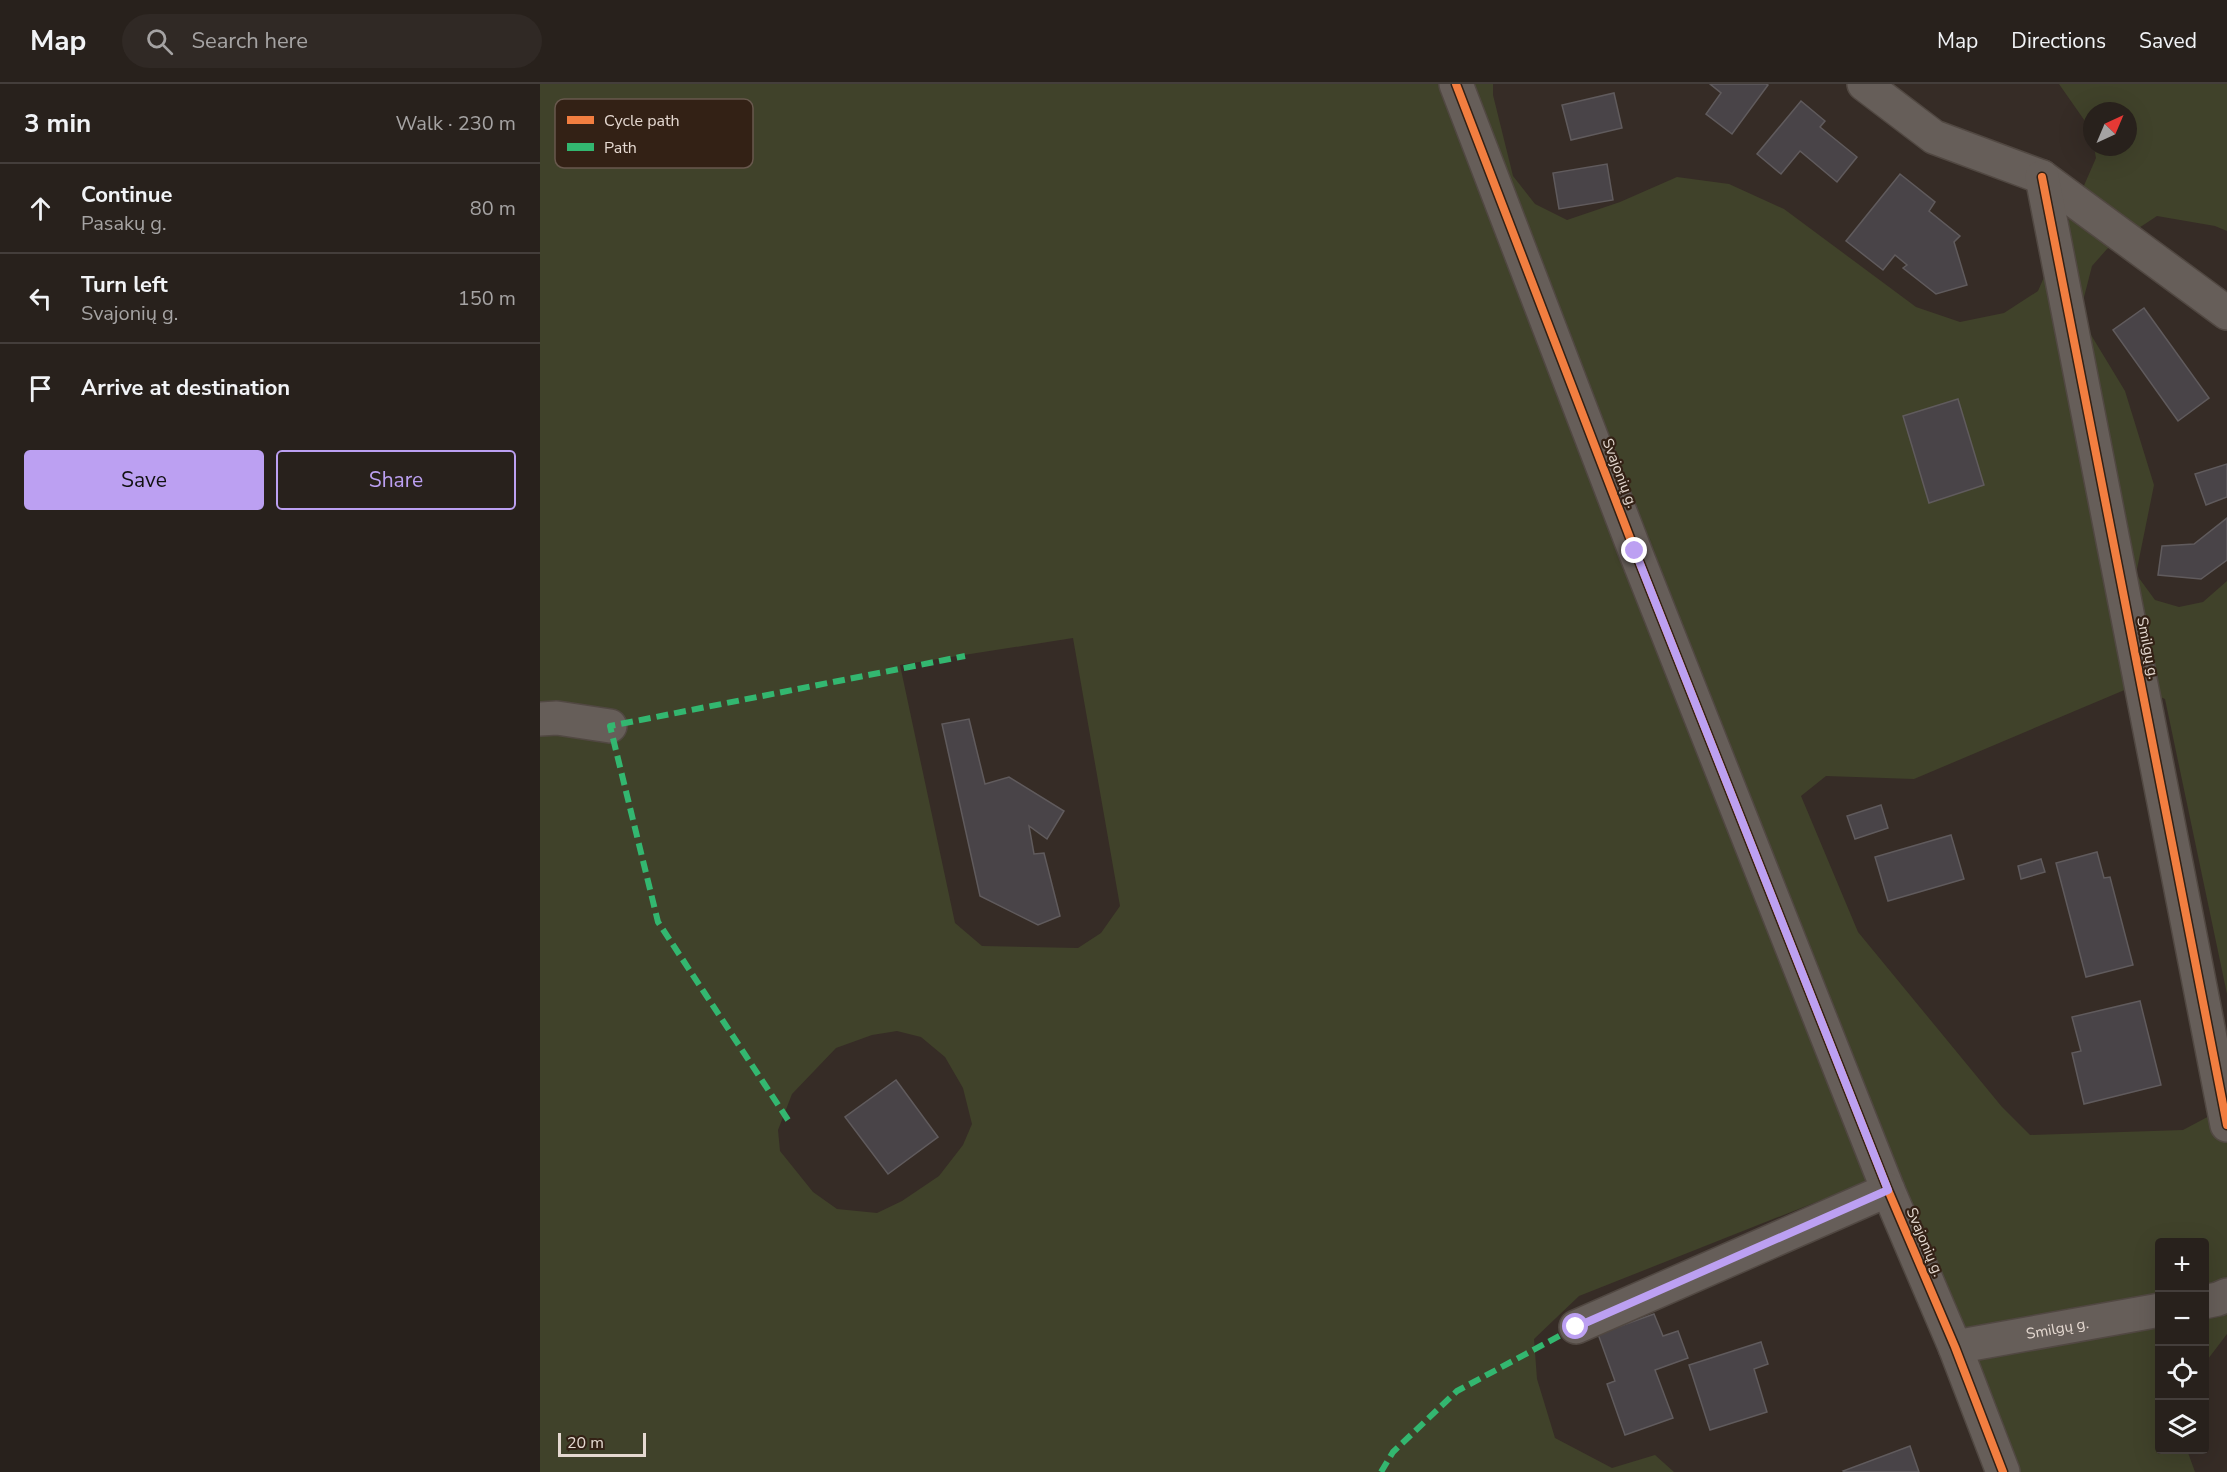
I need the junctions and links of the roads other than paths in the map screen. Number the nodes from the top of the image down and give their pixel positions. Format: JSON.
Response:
{"nodes":[{"id":1,"x":1456,"y":84,"type":"edge"},
{"id":2,"x":1864,"y":84,"type":"edge"},
{"id":3,"x":2042,"y":177,"type":"junction"},
{"id":4,"x":2227,"y":313,"type":"edge"},
{"id":5,"x":540,"y":719,"type":"edge"},
{"id":6,"x":610,"y":726,"type":"dead end"},
{"id":7,"x":2227,"y":1125,"type":"edge"},
{"id":8,"x":1888,"y":1190,"type":"junction"},
{"id":9,"x":2227,"y":1295,"type":"edge"},
{"id":10,"x":2209,"y":1301,"type":"edge"},
{"id":11,"x":2155,"y":1311,"type":"edge"},
{"id":12,"x":1576,"y":1327,"type":"dead end"},
{"id":13,"x":1955,"y":1347,"type":"junction"},
{"id":14,"x":2003,"y":1472,"type":"edge"}],
"edges":[{"from":1,"to":8,"type":"street","name":"Svajonių g."},
{"from":2,"to":3,"type":"street"},
{"from":3,"to":4,"type":"street"},
{"from":3,"to":7,"type":"street","name":"Smilgų g."},
{"from":5,"to":6,"type":"street"},
{"from":8,"to":12,"type":"street"},
{"from":8,"to":13,"type":"street","name":"Svajonių g."},
{"from":9,"to":10,"type":"street"},
{"from":11,"to":13,"type":"street","name":"Smilgų g."},
{"from":13,"to":14,"type":"street","name":"Svajonių g."}]}
